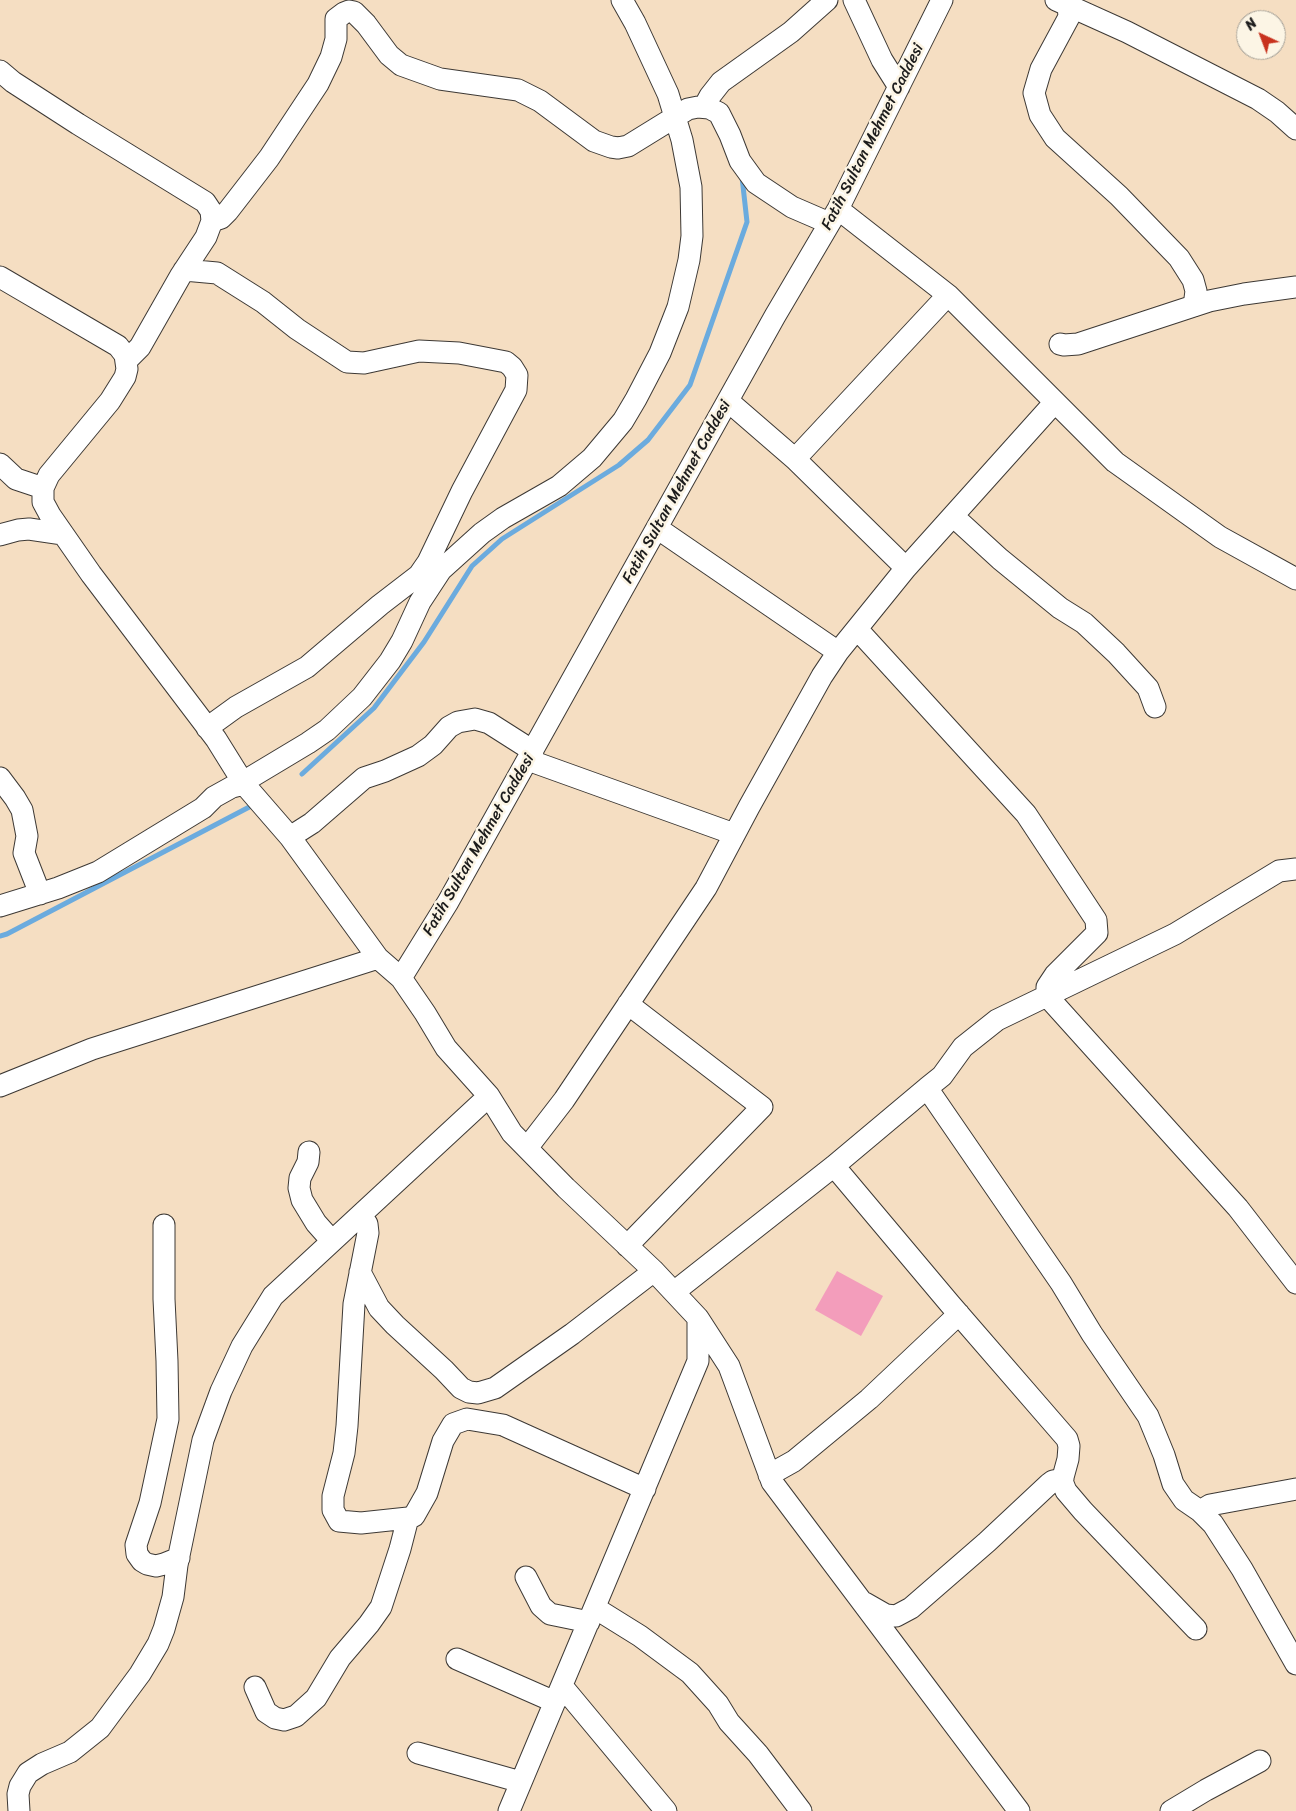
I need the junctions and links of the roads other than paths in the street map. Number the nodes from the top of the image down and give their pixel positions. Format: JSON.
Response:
{"nodes":[{"id":1,"x":622,"y":0,"type":"edge"},
{"id":2,"x":827,"y":0,"type":"edge"},
{"id":3,"x":854,"y":0,"type":"edge"},
{"id":4,"x":942,"y":0,"type":"edge"},
{"id":5,"x":1062,"y":3,"type":"edge"},
{"id":6,"x":0,"y":71,"type":"edge"},
{"id":7,"x":899,"y":87,"type":"junction"},
{"id":8,"x":704,"y":107,"type":"junction"},
{"id":9,"x":674,"y":117,"type":"junction"},
{"id":10,"x":1296,"y":128,"type":"edge"},
{"id":11,"x":834,"y":216,"type":"junction"},
{"id":12,"x":212,"y":221,"type":"junction"},
{"id":13,"x":184,"y":270,"type":"junction"},
{"id":14,"x":0,"y":277,"type":"edge"},
{"id":15,"x":1296,"y":287,"type":"edge"},
{"id":16,"x":948,"y":295,"type":"junction"},
{"id":17,"x":1194,"y":306,"type":"junction"},
{"id":18,"x":1060,"y":344,"type":"dead end"},
{"id":19,"x":126,"y":361,"type":"junction"},
{"id":20,"x":728,"y":401,"type":"junction"},
{"id":21,"x":1055,"y":402,"type":"junction"},
{"id":22,"x":795,"y":459,"type":"junction"},
{"id":23,"x":0,"y":464,"type":"edge"},
{"id":24,"x":43,"y":488,"type":"junction"},
{"id":25,"x":953,"y":516,"type":"junction"},
{"id":26,"x":657,"y":528,"type":"junction"},
{"id":27,"x":63,"y":534,"type":"junction"},
{"id":28,"x":0,"y":535,"type":"edge"},
{"id":29,"x":906,"y":568,"type":"junction"},
{"id":30,"x":1296,"y":579,"type":"edge"},
{"id":31,"x":856,"y":629,"type":"junction"},
{"id":32,"x":838,"y":652,"type":"junction"},
{"id":33,"x":1155,"y":707,"type":"dead end"},
{"id":34,"x":208,"y":728,"type":"junction"},
{"id":35,"x":530,"y":755,"type":"junction"},
{"id":36,"x":0,"y":778,"type":"edge"},
{"id":37,"x":244,"y":784,"type":"junction"},
{"id":38,"x":734,"y":834,"type":"junction"},
{"id":39,"x":290,"y":837,"type":"junction"},
{"id":40,"x":1296,"y":869,"type":"edge"},
{"id":41,"x":40,"y":894,"type":"junction"},
{"id":42,"x":0,"y":906,"type":"edge"},
{"id":43,"x":378,"y":958,"type":"junction"},
{"id":44,"x":401,"y":978,"type":"junction"},
{"id":45,"x":1047,"y":996,"type":"junction"},
{"id":46,"x":628,"y":1004,"type":"junction"},
{"id":47,"x":0,"y":1086,"type":"edge"},
{"id":48,"x":928,"y":1088,"type":"junction"},
{"id":49,"x":488,"y":1096,"type":"junction"},
{"id":50,"x":527,"y":1148,"type":"junction"},
{"id":51,"x":309,"y":1152,"type":"dead end"},
{"id":52,"x":834,"y":1166,"type":"junction"},
{"id":53,"x":360,"y":1215,"type":"junction"},
{"id":54,"x":164,"y":1225,"type":"dead end"},
{"id":55,"x":332,"y":1241,"type":"junction"},
{"id":56,"x":627,"y":1246,"type":"junction"},
{"id":57,"x":654,"y":1271,"type":"junction"},
{"id":58,"x":360,"y":1272,"type":"junction"},
{"id":59,"x":1296,"y":1283,"type":"edge"},
{"id":60,"x":674,"y":1292,"type":"junction"},
{"id":61,"x":959,"y":1314,"type":"junction"},
{"id":62,"x":698,"y":1318,"type":"junction"},
{"id":63,"x":770,"y":1475,"type":"junction"},
{"id":64,"x":1062,"y":1479,"type":"junction"},
{"id":65,"x":645,"y":1489,"type":"junction"},
{"id":66,"x":1296,"y":1489,"type":"edge"},
{"id":67,"x":1200,"y":1511,"type":"junction"},
{"id":68,"x":408,"y":1518,"type":"junction"},
{"id":69,"x":178,"y":1562,"type":"junction"},
{"id":70,"x":526,"y":1577,"type":"dead end"},
{"id":71,"x":861,"y":1600,"type":"junction"},
{"id":72,"x":592,"y":1615,"type":"junction"},
{"id":73,"x":1196,"y":1629,"type":"dead end"},
{"id":74,"x":1293,"y":1655,"type":"edge"},
{"id":75,"x":457,"y":1659,"type":"dead end"},
{"id":76,"x":255,"y":1687,"type":"dead end"},
{"id":77,"x":558,"y":1694,"type":"junction"},
{"id":78,"x":418,"y":1754,"type":"dead end"},
{"id":79,"x":1260,"y":1761,"type":"dead end"},
{"id":80,"x":521,"y":1782,"type":"junction"},
{"id":81,"x":19,"y":1811,"type":"edge"},
{"id":82,"x":509,"y":1811,"type":"edge"},
{"id":83,"x":666,"y":1811,"type":"edge"},
{"id":84,"x":801,"y":1811,"type":"edge"},
{"id":85,"x":1019,"y":1811,"type":"edge"},
{"id":86,"x":1171,"y":1811,"type":"edge"}],
"edges":[{"from":1,"to":9,"type":"street"},
{"from":2,"to":8,"type":"street"},
{"from":3,"to":7,"type":"street"},
{"from":4,"to":7,"type":"street","name":"Fatih Sultan Mehmet Caddesi"},
{"from":5,"to":10,"type":"street"},
{"from":5,"to":17,"type":"street"},
{"from":6,"to":12,"type":"street"},
{"from":7,"to":11,"type":"street","name":"Fatih Sultan Mehmet Caddesi"},
{"from":8,"to":9,"type":"street"},
{"from":8,"to":11,"type":"street"},
{"from":9,"to":12,"type":"street"},
{"from":9,"to":37,"type":"street"},
{"from":11,"to":16,"type":"street"},
{"from":11,"to":20,"type":"street","name":"Fatih Sultan Mehmet Caddesi"},
{"from":12,"to":13,"type":"street"},
{"from":13,"to":19,"type":"street"},
{"from":13,"to":34,"type":"street"},
{"from":14,"to":19,"type":"street"},
{"from":15,"to":17,"type":"street"},
{"from":16,"to":21,"type":"street"},
{"from":16,"to":22,"type":"street"},
{"from":17,"to":18,"type":"street"},
{"from":19,"to":24,"type":"street"},
{"from":20,"to":22,"type":"street"},
{"from":20,"to":26,"type":"street","name":"Fatih Sultan Mehmet Caddesi"},
{"from":21,"to":25,"type":"street"},
{"from":21,"to":30,"type":"street"},
{"from":22,"to":29,"type":"street"},
{"from":23,"to":24,"type":"street"},
{"from":24,"to":27,"type":"street"},
{"from":25,"to":29,"type":"street"},
{"from":25,"to":33,"type":"street"},
{"from":26,"to":32,"type":"street"},
{"from":26,"to":35,"type":"street","name":"Fatih Sultan Mehmet Caddesi"},
{"from":27,"to":28,"type":"street"},
{"from":27,"to":34,"type":"street"},
{"from":29,"to":31,"type":"street"},
{"from":31,"to":32,"type":"street"},
{"from":31,"to":45,"type":"street"},
{"from":32,"to":38,"type":"street"},
{"from":34,"to":37,"type":"street"},
{"from":35,"to":38,"type":"street"},
{"from":35,"to":39,"type":"street"},
{"from":35,"to":44,"type":"street","name":"Fatih Sultan Mehmet Caddesi"},
{"from":36,"to":41,"type":"street"},
{"from":37,"to":39,"type":"street"},
{"from":37,"to":41,"type":"street"},
{"from":38,"to":46,"type":"street"},
{"from":39,"to":43,"type":"street"},
{"from":40,"to":45,"type":"street"},
{"from":41,"to":42,"type":"street"},
{"from":43,"to":44,"type":"street"},
{"from":43,"to":47,"type":"street"},
{"from":44,"to":49,"type":"street"},
{"from":45,"to":48,"type":"street"},
{"from":45,"to":59,"type":"street"},
{"from":46,"to":50,"type":"street"},
{"from":46,"to":56,"type":"street"},
{"from":48,"to":52,"type":"street"},
{"from":48,"to":67,"type":"street"},
{"from":49,"to":50,"type":"street"},
{"from":49,"to":53,"type":"street"},
{"from":50,"to":56,"type":"street"},
{"from":51,"to":55,"type":"street"},
{"from":52,"to":60,"type":"street"},
{"from":52,"to":61,"type":"street"},
{"from":53,"to":55,"type":"street"},
{"from":53,"to":58,"type":"street"},
{"from":54,"to":69,"type":"street"},
{"from":55,"to":69,"type":"street"},
{"from":56,"to":57,"type":"street"},
{"from":57,"to":58,"type":"street"},
{"from":57,"to":60,"type":"street"},
{"from":58,"to":68,"type":"street"},
{"from":60,"to":62,"type":"street"},
{"from":61,"to":63,"type":"street"},
{"from":61,"to":64,"type":"street"},
{"from":62,"to":63,"type":"street"},
{"from":62,"to":65,"type":"street"},
{"from":63,"to":71,"type":"street"},
{"from":64,"to":71,"type":"street"},
{"from":64,"to":73,"type":"street"},
{"from":65,"to":68,"type":"street"},
{"from":65,"to":72,"type":"street"},
{"from":66,"to":67,"type":"street"},
{"from":67,"to":74,"type":"street"},
{"from":68,"to":76,"type":"street"},
{"from":69,"to":81,"type":"street"},
{"from":70,"to":72,"type":"street"},
{"from":71,"to":85,"type":"street"},
{"from":72,"to":77,"type":"street"},
{"from":72,"to":84,"type":"street"},
{"from":75,"to":77,"type":"street"},
{"from":77,"to":80,"type":"street"},
{"from":77,"to":83,"type":"street"},
{"from":78,"to":80,"type":"street"},
{"from":79,"to":86,"type":"street"},
{"from":80,"to":82,"type":"street"}]}
